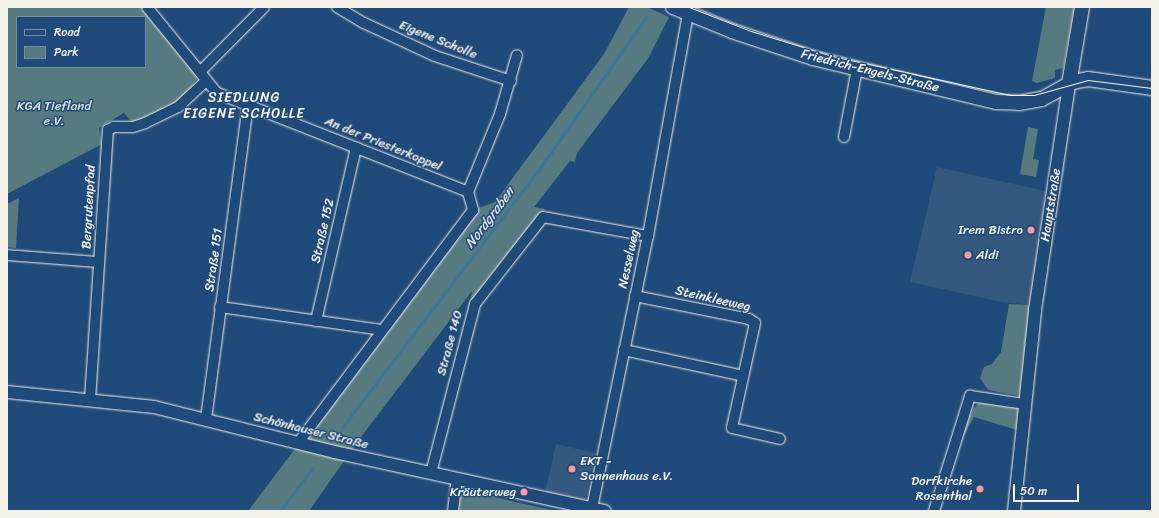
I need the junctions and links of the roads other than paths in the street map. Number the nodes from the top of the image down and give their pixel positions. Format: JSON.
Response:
{"nodes":[{"id":1,"x":147,"y":7,"type":"edge"},
{"id":2,"x":264,"y":7,"type":"edge"},
{"id":3,"x":337,"y":7,"type":"edge"},
{"id":4,"x":673,"y":7,"type":"edge"},
{"id":5,"x":1082,"y":7,"type":"edge"},
{"id":6,"x":688,"y":13,"type":"junction"},
{"id":7,"x":517,"y":54,"type":"dead end"},
{"id":8,"x":856,"y":69,"type":"junction"},
{"id":9,"x":200,"y":72,"type":"junction"},
{"id":10,"x":206,"y":81,"type":"junction"},
{"id":11,"x":511,"y":81,"type":"junction"},
{"id":12,"x":1069,"y":84,"type":"junction"},
{"id":13,"x":1152,"y":88,"type":"edge"},
{"id":14,"x":248,"y":104,"type":"junction"},
{"id":15,"x":844,"y":136,"type":"dead end"},
{"id":16,"x":356,"y":148,"type":"junction"},
{"id":17,"x":468,"y":192,"type":"junction"},
{"id":18,"x":648,"y":236,"type":"junction"},
{"id":19,"x":7,"y":255,"type":"edge"},
{"id":20,"x":99,"y":262,"type":"junction"},
{"id":21,"x":635,"y":296,"type":"junction"},
{"id":22,"x":220,"y":307,"type":"junction"},
{"id":23,"x":316,"y":320,"type":"junction"},
{"id":24,"x":380,"y":330,"type":"junction"},
{"id":25,"x":624,"y":350,"type":"junction"},
{"id":26,"x":743,"y":376,"type":"junction"},
{"id":27,"x":7,"y":392,"type":"edge"},
{"id":28,"x":90,"y":400,"type":"junction"},
{"id":29,"x":1025,"y":404,"type":"junction"},
{"id":30,"x":206,"y":419,"type":"junction"},
{"id":31,"x":780,"y":438,"type":"dead end"},
{"id":32,"x":298,"y":443,"type":"junction"},
{"id":33,"x":431,"y":473,"type":"junction"},
{"id":34,"x":458,"y":478,"type":"junction"},
{"id":35,"x":592,"y":508,"type":"junction"},
{"id":36,"x":453,"y":511,"type":"edge"},
{"id":37,"x":605,"y":511,"type":"edge"},
{"id":38,"x":934,"y":511,"type":"edge"},
{"id":39,"x":1014,"y":511,"type":"edge"}],
"edges":[{"from":1,"to":9,"type":"street","name":"An der Priesterkoppel"},
{"from":2,"to":9,"type":"street"},
{"from":3,"to":11,"type":"street","name":"Eigene Scholle"},
{"from":4,"to":6,"type":"main road","name":"Friedrich-Engels-Straße"},
{"from":5,"to":12,"type":"main road","name":"Hauptstraße"},
{"from":6,"to":8,"type":"main road","name":"Friedrich-Engels-Straße"},
{"from":6,"to":18,"type":"street","name":"Nesselweg"},
{"from":7,"to":11,"type":"street"},
{"from":8,"to":12,"type":"main road","name":"Friedrich-Engels-Straße"},
{"from":8,"to":15,"type":"street"},
{"from":9,"to":10,"type":"street","name":"An der Priesterkoppel"},
{"from":10,"to":14,"type":"street","name":"An der Priesterkoppel"},
{"from":10,"to":20,"type":"street","name":"Bergrutenpfad"},
{"from":11,"to":17,"type":"street"},
{"from":12,"to":13,"type":"main road","name":"Friedrich-Engels-Straße"},
{"from":12,"to":29,"type":"street","name":"Hauptstraße"},
{"from":14,"to":16,"type":"street","name":"An der Priesterkoppel"},
{"from":14,"to":22,"type":"street","name":"Straße 151"},
{"from":16,"to":17,"type":"street","name":"An der Priesterkoppel"},
{"from":16,"to":23,"type":"street","name":"Straße 152"},
{"from":17,"to":24,"type":"street"},
{"from":18,"to":21,"type":"street","name":"Nesselweg"},
{"from":18,"to":33,"type":"street","name":"Straße 140"},
{"from":19,"to":20,"type":"street"},
{"from":20,"to":28,"type":"street","name":"Bergrutenpfad"},
{"from":21,"to":25,"type":"street","name":"Nesselweg"},
{"from":21,"to":26,"type":"street","name":"Steinkleeweg"},
{"from":22,"to":23,"type":"street"},
{"from":22,"to":30,"type":"street","name":"Straße 151"},
{"from":23,"to":24,"type":"street"},
{"from":24,"to":32,"type":"street"},
{"from":25,"to":26,"type":"street"},
{"from":25,"to":35,"type":"street","name":"Nesselweg"},
{"from":26,"to":31,"type":"street","name":"Steinkleeweg"},
{"from":27,"to":28,"type":"street","name":"Schönhauser Straße"},
{"from":28,"to":30,"type":"street","name":"Schönhauser Straße"},
{"from":29,"to":38,"type":"street"},
{"from":29,"to":39,"type":"street","name":"Hauptstraße"},
{"from":30,"to":32,"type":"street","name":"Schönhauser Straße"},
{"from":32,"to":33,"type":"street","name":"Schönhauser Straße"},
{"from":33,"to":34,"type":"street","name":"Schönhauser Straße"},
{"from":34,"to":35,"type":"street","name":"Schönhauser Straße"},
{"from":34,"to":36,"type":"street"},
{"from":35,"to":37,"type":"street","name":"Schönhauser Straße"}]}
